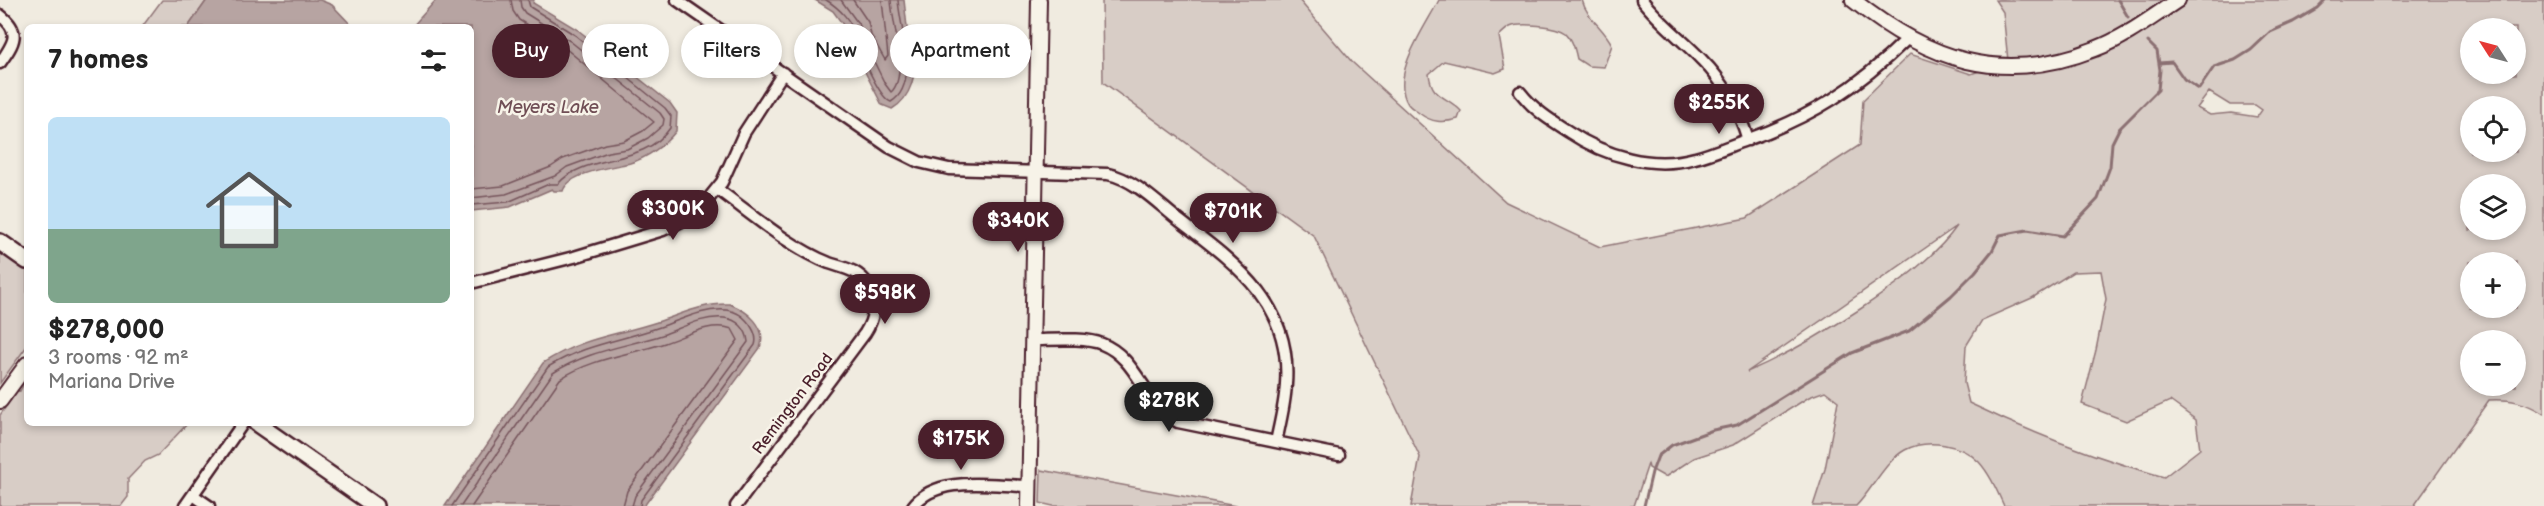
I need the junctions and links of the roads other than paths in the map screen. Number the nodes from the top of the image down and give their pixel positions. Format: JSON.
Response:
{"nodes":[{"id":1,"x":677,"y":0,"type":"edge"},
{"id":2,"x":1039,"y":0,"type":"edge"},
{"id":3,"x":1642,"y":0,"type":"edge"},
{"id":4,"x":1853,"y":0,"type":"edge"},
{"id":5,"x":2178,"y":0,"type":"edge"},
{"id":6,"x":0,"y":15,"type":"edge"},
{"id":7,"x":1906,"y":39,"type":"junction"},
{"id":8,"x":0,"y":63,"type":"edge"},
{"id":9,"x":783,"y":73,"type":"junction"},
{"id":10,"x":1520,"y":92,"type":"dead end"},
{"id":11,"x":1748,"y":140,"type":"junction"},
{"id":12,"x":1036,"y":171,"type":"junction"},
{"id":13,"x":717,"y":189,"type":"junction"},
{"id":14,"x":0,"y":242,"type":"edge"},
{"id":15,"x":24,"y":259,"type":"edge"},
{"id":16,"x":474,"y":282,"type":"edge"},
{"id":17,"x":1032,"y":340,"type":"junction"},
{"id":18,"x":24,"y":368,"type":"edge"},
{"id":19,"x":0,"y":401,"type":"edge"},
{"id":20,"x":241,"y":426,"type":"edge"},
{"id":21,"x":260,"y":426,"type":"edge"},
{"id":22,"x":1276,"y":442,"type":"junction"},
{"id":23,"x":1339,"y":455,"type":"dead end"},
{"id":24,"x":1029,"y":486,"type":"junction"},
{"id":25,"x":193,"y":495,"type":"junction"},
{"id":26,"x":185,"y":506,"type":"edge"},
{"id":27,"x":209,"y":506,"type":"edge"},
{"id":28,"x":375,"y":506,"type":"edge"},
{"id":29,"x":736,"y":506,"type":"edge"},
{"id":30,"x":912,"y":506,"type":"edge"},
{"id":31,"x":1029,"y":506,"type":"edge"}],
"edges":[{"from":1,"to":9,"type":"street"},
{"from":2,"to":12,"type":"street"},
{"from":3,"to":11,"type":"street"},
{"from":4,"to":7,"type":"street"},
{"from":5,"to":7,"type":"street"},
{"from":6,"to":8,"type":"street"},
{"from":7,"to":11,"type":"street"},
{"from":9,"to":12,"type":"street"},
{"from":9,"to":13,"type":"street"},
{"from":10,"to":11,"type":"street"},
{"from":12,"to":17,"type":"street"},
{"from":12,"to":22,"type":"street"},
{"from":13,"to":16,"type":"street"},
{"from":13,"to":29,"type":"street","name":"Remington Road"},
{"from":14,"to":15,"type":"main road"},
{"from":17,"to":22,"type":"street"},
{"from":17,"to":24,"type":"street"},
{"from":18,"to":19,"type":"street"},
{"from":20,"to":25,"type":"street"},
{"from":21,"to":28,"type":"main road"},
{"from":22,"to":23,"type":"street"},
{"from":24,"to":30,"type":"street"},
{"from":24,"to":31,"type":"street"},
{"from":25,"to":26,"type":"street"},
{"from":25,"to":27,"type":"street"}]}
